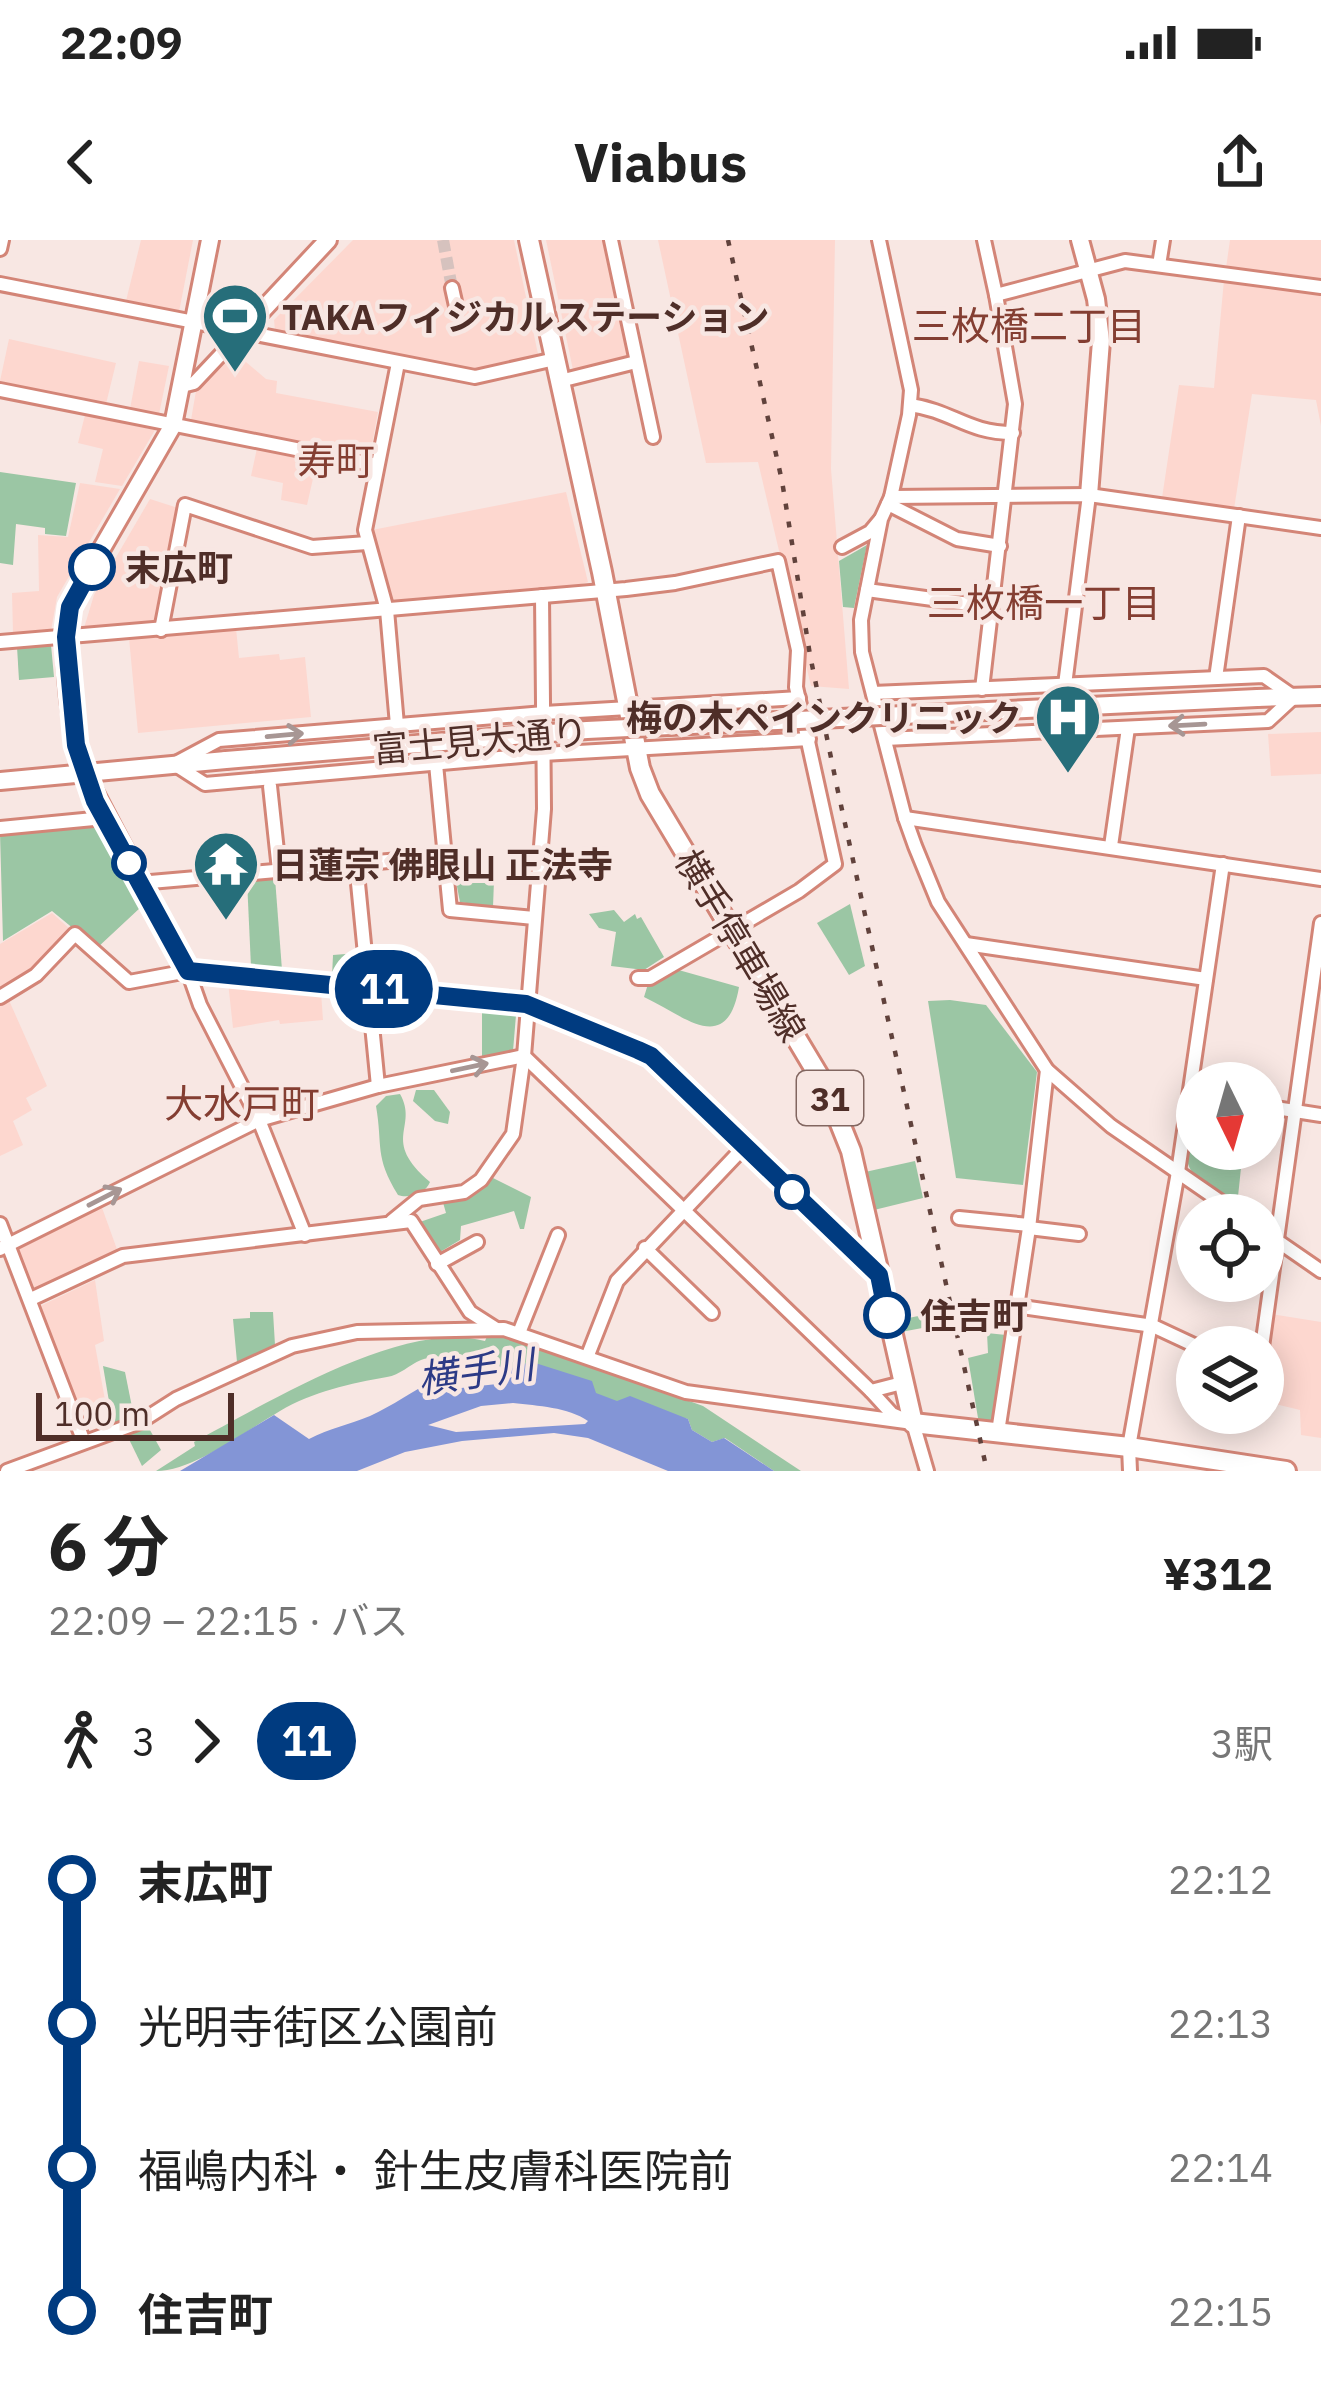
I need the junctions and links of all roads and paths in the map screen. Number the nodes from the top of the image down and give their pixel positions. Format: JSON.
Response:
{"nodes":[{"id":1,"x":210,"y":240,"type":"edge"},
{"id":2,"x":529,"y":240,"type":"edge"},
{"id":3,"x":611,"y":240,"type":"edge"},
{"id":4,"x":879,"y":240,"type":"edge"},
{"id":5,"x":984,"y":240,"type":"edge"},
{"id":6,"x":1080,"y":240,"type":"edge"},
{"id":7,"x":1162,"y":240,"type":"edge"},
{"id":8,"x":323,"y":241,"type":"edge"},
{"id":9,"x":1159,"y":265,"type":"junction"},
{"id":10,"x":1088,"y":269,"type":"junction"},
{"id":11,"x":0,"y":284,"type":"edge"},
{"id":12,"x":1321,"y":286,"type":"edge"},
{"id":13,"x":452,"y":288,"type":"tunnel mouth"},
{"id":14,"x":996,"y":295,"type":"junction"},
{"id":15,"x":456,"y":306,"type":"dead end"},
{"id":16,"x":194,"y":322,"type":"junction"},
{"id":17,"x":242,"y":332,"type":"junction"},
{"id":18,"x":555,"y":359,"type":"junction"},
{"id":19,"x":636,"y":362,"type":"junction"},
{"id":20,"x":398,"y":363,"type":"junction"},
{"id":21,"x":560,"y":381,"type":"junction"},
{"id":22,"x":182,"y":386,"type":"junction"},
{"id":23,"x":0,"y":390,"type":"edge"},
{"id":24,"x":910,"y":404,"type":"junction"},
{"id":25,"x":173,"y":425,"type":"junction"},
{"id":26,"x":1013,"y":433,"type":"junction"},
{"id":27,"x":653,"y":436,"type":"dead end"},
{"id":28,"x":376,"y":465,"type":"junction"},
{"id":29,"x":1008,"y":493,"type":"junction"},
{"id":30,"x":1089,"y":495,"type":"junction"},
{"id":31,"x":889,"y":501,"type":"junction"},
{"id":32,"x":1239,"y":515,"type":"junction"},
{"id":33,"x":881,"y":519,"type":"junction"},
{"id":34,"x":1321,"y":528,"type":"edge"},
{"id":35,"x":367,"y":543,"type":"junction"},
{"id":36,"x":1000,"y":546,"type":"junction"},
{"id":37,"x":842,"y":548,"type":"dead end"},
{"id":38,"x":605,"y":590,"type":"junction"},
{"id":39,"x":867,"y":590,"type":"junction"},
{"id":40,"x":542,"y":596,"type":"junction"},
{"id":41,"x":991,"y":607,"type":"junction"},
{"id":42,"x":387,"y":610,"type":"junction"},
{"id":43,"x":161,"y":630,"type":"junction"},
{"id":44,"x":66,"y":637,"type":"junction"},
{"id":45,"x":0,"y":642,"type":"edge"},
{"id":46,"x":1216,"y":677,"type":"junction"},
{"id":47,"x":1065,"y":685,"type":"junction"},
{"id":48,"x":982,"y":689,"type":"junction"},
{"id":49,"x":873,"y":693,"type":"junction"},
{"id":50,"x":1321,"y":696,"type":"edge"},
{"id":51,"x":1294,"y":697,"type":"junction"},
{"id":52,"x":799,"y":698,"type":"junction"},
{"id":53,"x":626,"y":707,"type":"junction"},
{"id":54,"x":544,"y":713,"type":"junction"},
{"id":55,"x":397,"y":725,"type":"junction"},
{"id":56,"x":1128,"y":728,"type":"junction"},
{"id":57,"x":885,"y":739,"type":"junction"},
{"id":58,"x":809,"y":740,"type":"junction"},
{"id":59,"x":635,"y":749,"type":"junction"},
{"id":60,"x":543,"y":754,"type":"junction"},
{"id":61,"x":174,"y":764,"type":"junction"},
{"id":62,"x":436,"y":764,"type":"junction"},
{"id":63,"x":83,"y":772,"type":"junction"},
{"id":64,"x":0,"y":781,"type":"edge"},
{"id":65,"x":271,"y":786,"type":"dead end"},
{"id":66,"x":104,"y":818,"type":"junction"},
{"id":67,"x":904,"y":818,"type":"junction"},
{"id":68,"x":0,"y":828,"type":"edge"},
{"id":69,"x":1111,"y":846,"type":"junction"},
{"id":70,"x":445,"y":856,"type":"junction"},
{"id":71,"x":356,"y":863,"type":"junction"},
{"id":72,"x":1223,"y":864,"type":"junction"},
{"id":73,"x":279,"y":870,"type":"junction"},
{"id":74,"x":1321,"y":879,"type":"edge"},
{"id":75,"x":140,"y":883,"type":"junction"},
{"id":76,"x":534,"y":918,"type":"junction"},
{"id":77,"x":1321,"y":923,"type":"edge"},
{"id":78,"x":731,"y":928,"type":"junction"},
{"id":79,"x":965,"y":944,"type":"junction"},
{"id":80,"x":188,"y":971,"type":"junction"},
{"id":81,"x":638,"y":978,"type":"dead end"},
{"id":82,"x":1206,"y":979,"type":"junction"},
{"id":83,"x":369,"y":988,"type":"junction"},
{"id":84,"x":0,"y":997,"type":"edge"},
{"id":85,"x":526,"y":1004,"type":"junction"},
{"id":86,"x":524,"y":1056,"type":"junction"},
{"id":87,"x":1197,"y":1062,"type":"edge"},
{"id":88,"x":1047,"y":1070,"type":"junction"},
{"id":89,"x":378,"y":1086,"type":"junction"},
{"id":90,"x":1284,"y":1110,"type":"edge"},
{"id":91,"x":1296,"y":1112,"type":"junction"},
{"id":92,"x":1321,"y":1115,"type":"edge"},
{"id":93,"x":259,"y":1120,"type":"junction"},
{"id":94,"x":745,"y":1146,"type":"junction"},
{"id":95,"x":1178,"y":1172,"type":"junction"},
{"id":96,"x":1210,"y":1194,"type":"edge"},
{"id":97,"x":1284,"y":1198,"type":"edge"},
{"id":98,"x":683,"y":1210,"type":"junction"},
{"id":99,"x":959,"y":1218,"type":"dead end"},
{"id":100,"x":392,"y":1221,"type":"junction"},
{"id":101,"x":0,"y":1224,"type":"edge"},
{"id":102,"x":1029,"y":1226,"type":"junction"},
{"id":103,"x":1079,"y":1234,"type":"dead end"},
{"id":104,"x":304,"y":1235,"type":"junction"},
{"id":105,"x":558,"y":1235,"type":"dead end"},
{"id":106,"x":477,"y":1242,"type":"dead end"},
{"id":107,"x":1284,"y":1245,"type":"edge"},
{"id":108,"x":5,"y":1247,"type":"edge"},
{"id":109,"x":645,"y":1248,"type":"junction"},
{"id":110,"x":436,"y":1264,"type":"junction"},
{"id":111,"x":1321,"y":1271,"type":"edge"},
{"id":112,"x":879,"y":1275,"type":"junction"},
{"id":113,"x":31,"y":1299,"type":"junction"},
{"id":114,"x":1015,"y":1306,"type":"junction"},
{"id":115,"x":712,"y":1313,"type":"dead end"},
{"id":116,"x":1153,"y":1326,"type":"junction"},
{"id":117,"x":496,"y":1328,"type":"junction"},
{"id":118,"x":519,"y":1334,"type":"junction"},
{"id":119,"x":1176,"y":1337,"type":"edge"},
{"id":120,"x":588,"y":1355,"type":"junction"},
{"id":121,"x":902,"y":1383,"type":"junction"},
{"id":122,"x":871,"y":1391,"type":"junction"},
{"id":123,"x":913,"y":1423,"type":"junction"},
{"id":124,"x":998,"y":1432,"type":"junction"},
{"id":125,"x":84,"y":1442,"type":"junction"},
{"id":126,"x":1130,"y":1448,"type":"junction"},
{"id":127,"x":7,"y":1471,"type":"edge"},
{"id":128,"x":927,"y":1471,"type":"edge"},
{"id":129,"x":1130,"y":1471,"type":"edge"},
{"id":130,"x":1286,"y":1471,"type":"edge"}],
"edges":[{"from":1,"to":16,"type":"street"},
{"from":2,"to":18,"type":"main road","name":"横手停車場線","number":"31"},
{"from":3,"to":19,"type":"street"},
{"from":4,"to":24,"type":"street"},
{"from":5,"to":14,"type":"street"},
{"from":6,"to":10,"type":"street"},
{"from":7,"to":9,"type":"street"},
{"from":8,"to":17,"type":"street"},
{"from":9,"to":10,"type":"street"},
{"from":9,"to":12,"type":"street"},
{"from":10,"to":14,"type":"street"},
{"from":10,"to":30,"type":"street"},
{"from":11,"to":16,"type":"street"},
{"from":13,"to":15,"type":"street"},
{"from":14,"to":26,"type":"street"},
{"from":16,"to":17,"type":"street"},
{"from":16,"to":22,"type":"street"},
{"from":17,"to":20,"type":"street"},
{"from":17,"to":22,"type":"street"},
{"from":18,"to":20,"type":"street"},
{"from":18,"to":21,"type":"main road","name":"横手停車場線","number":"31"},
{"from":19,"to":21,"type":"street"},
{"from":19,"to":27,"type":"street"},
{"from":20,"to":28,"type":"street"},
{"from":21,"to":38,"type":"main road","name":"横手停車場線","number":"31"},
{"from":22,"to":25,"type":"street"},
{"from":23,"to":25,"type":"street"},
{"from":24,"to":26,"type":"street"},
{"from":24,"to":31,"type":"street"},
{"from":25,"to":28,"type":"street"},
{"from":25,"to":44,"type":"street"},
{"from":26,"to":29,"type":"street"},
{"from":28,"to":35,"type":"street"},
{"from":29,"to":30,"type":"street"},
{"from":29,"to":31,"type":"street"},
{"from":29,"to":36,"type":"street"},
{"from":30,"to":32,"type":"street"},
{"from":30,"to":47,"type":"street"},
{"from":31,"to":33,"type":"street"},
{"from":31,"to":36,"type":"street"},
{"from":32,"to":34,"type":"street"},
{"from":32,"to":46,"type":"street"},
{"from":33,"to":37,"type":"street"},
{"from":33,"to":39,"type":"street"},
{"from":35,"to":42,"type":"street"},
{"from":35,"to":43,"type":"street"},
{"from":36,"to":41,"type":"street"},
{"from":38,"to":40,"type":"street"},
{"from":38,"to":52,"type":"street"},
{"from":38,"to":53,"type":"main road","name":"横手停車場線","number":"31"},
{"from":39,"to":41,"type":"street"},
{"from":39,"to":49,"type":"street"},
{"from":40,"to":42,"type":"street"},
{"from":40,"to":54,"type":"street"},
{"from":41,"to":48,"type":"street"},
{"from":42,"to":43,"type":"street"},
{"from":42,"to":55,"type":"street"},
{"from":43,"to":44,"type":"street"},
{"from":44,"to":45,"type":"street"},
{"from":44,"to":63,"type":"street"},
{"from":46,"to":47,"type":"street"},
{"from":46,"to":51,"type":"street"},
{"from":47,"to":48,"type":"street"},
{"from":48,"to":49,"type":"street"},
{"from":49,"to":57,"type":"street"},
{"from":50,"to":51,"type":"street","name":"富士見大通り"},
{"from":51,"to":56,"type":"street","one_way":true},
{"from":51,"to":61,"type":"street","name":"富士見大通り","bridge":true},
{"from":52,"to":53,"type":"street"},
{"from":52,"to":58,"type":"street"},
{"from":53,"to":54,"type":"street"},
{"from":53,"to":59,"type":"main road","name":"横手停車場線","number":"31"},
{"from":54,"to":55,"type":"street"},
{"from":54,"to":60,"type":"street"},
{"from":61,"to":55,"type":"street","one_way":true},
{"from":56,"to":57,"type":"street"},
{"from":56,"to":69,"type":"street"},
{"from":57,"to":67,"type":"street"},
{"from":58,"to":59,"type":"street"},
{"from":58,"to":78,"type":"street"},
{"from":59,"to":60,"type":"street"},
{"from":59,"to":78,"type":"main road","name":"横手停車場線","number":"31"},
{"from":60,"to":62,"type":"street"},
{"from":60,"to":76,"type":"street"},
{"from":61,"to":62,"type":"street"},
{"from":61,"to":63,"type":"street","name":"富士見大通り"},
{"from":62,"to":70,"type":"street"},
{"from":63,"to":64,"type":"street","name":"富士見大通り"},
{"from":63,"to":66,"type":"street"},
{"from":65,"to":73,"type":"street"},
{"from":66,"to":68,"type":"street"},
{"from":66,"to":75,"type":"street"},
{"from":67,"to":69,"type":"street"},
{"from":67,"to":79,"type":"street"},
{"from":69,"to":72,"type":"street"},
{"from":70,"to":71,"type":"street"},
{"from":70,"to":76,"type":"street"},
{"from":71,"to":73,"type":"street"},
{"from":71,"to":83,"type":"street"},
{"from":72,"to":74,"type":"street"},
{"from":72,"to":82,"type":"street"},
{"from":73,"to":75,"type":"street"},
{"from":75,"to":80,"type":"street"},
{"from":76,"to":85,"type":"street"},
{"from":77,"to":91,"type":"street"},
{"from":78,"to":81,"type":"street"},
{"from":78,"to":112,"type":"main road","name":"横手停車場線","number":"31"},
{"from":79,"to":82,"type":"street"},
{"from":79,"to":88,"type":"street"},
{"from":80,"to":83,"type":"street"},
{"from":80,"to":84,"type":"street"},
{"from":80,"to":93,"type":"street"},
{"from":82,"to":87,"type":"street"},
{"from":83,"to":85,"type":"street"},
{"from":83,"to":89,"type":"street"},
{"from":85,"to":86,"type":"street"},
{"from":85,"to":94,"type":"street"},
{"from":89,"to":86,"type":"street","one_way":true},
{"from":86,"to":98,"type":"street"},
{"from":86,"to":100,"type":"street"},
{"from":88,"to":95,"type":"street"},
{"from":88,"to":102,"type":"street"},
{"from":89,"to":93,"type":"street"},
{"from":90,"to":91,"type":"street"},
{"from":91,"to":92,"type":"street"},
{"from":91,"to":97,"type":"street"},
{"from":93,"to":104,"type":"street"},
{"from":108,"to":93,"type":"street","one_way":true},
{"from":94,"to":98,"type":"street"},
{"from":94,"to":112,"type":"street"},
{"from":95,"to":96,"type":"street"},
{"from":95,"to":116,"type":"street"},
{"from":98,"to":109,"type":"street"},
{"from":98,"to":122,"type":"street"},
{"from":99,"to":102,"type":"street"},
{"from":100,"to":104,"type":"street"},
{"from":100,"to":110,"type":"street"},
{"from":101,"to":108,"type":"street"},
{"from":102,"to":103,"type":"street"},
{"from":102,"to":114,"type":"street"},
{"from":104,"to":113,"type":"street"},
{"from":105,"to":118,"type":"street"},
{"from":106,"to":110,"type":"street"},
{"from":107,"to":111,"type":"street"},
{"from":108,"to":113,"type":"street"},
{"from":109,"to":115,"type":"street"},
{"from":109,"to":120,"type":"street"},
{"from":110,"to":117,"type":"street"},
{"from":112,"to":121,"type":"main road","name":"横手停車場線","number":"31"},
{"from":113,"to":125,"type":"street"},
{"from":114,"to":116,"type":"street"},
{"from":114,"to":124,"type":"street"},
{"from":116,"to":119,"type":"street"},
{"from":116,"to":126,"type":"street"},
{"from":117,"to":118,"type":"street"},
{"from":117,"to":125,"type":"street"},
{"from":118,"to":120,"type":"street"},
{"from":120,"to":123,"type":"street"},
{"from":121,"to":122,"type":"street"},
{"from":121,"to":123,"type":"main road","name":"横手停車場線","number":"31"},
{"from":122,"to":123,"type":"street"},
{"from":123,"to":124,"type":"main road"},
{"from":123,"to":128,"type":"street"},
{"from":124,"to":126,"type":"main road"},
{"from":125,"to":127,"type":"street"},
{"from":126,"to":129,"type":"street"},
{"from":126,"to":130,"type":"main road"}]}
